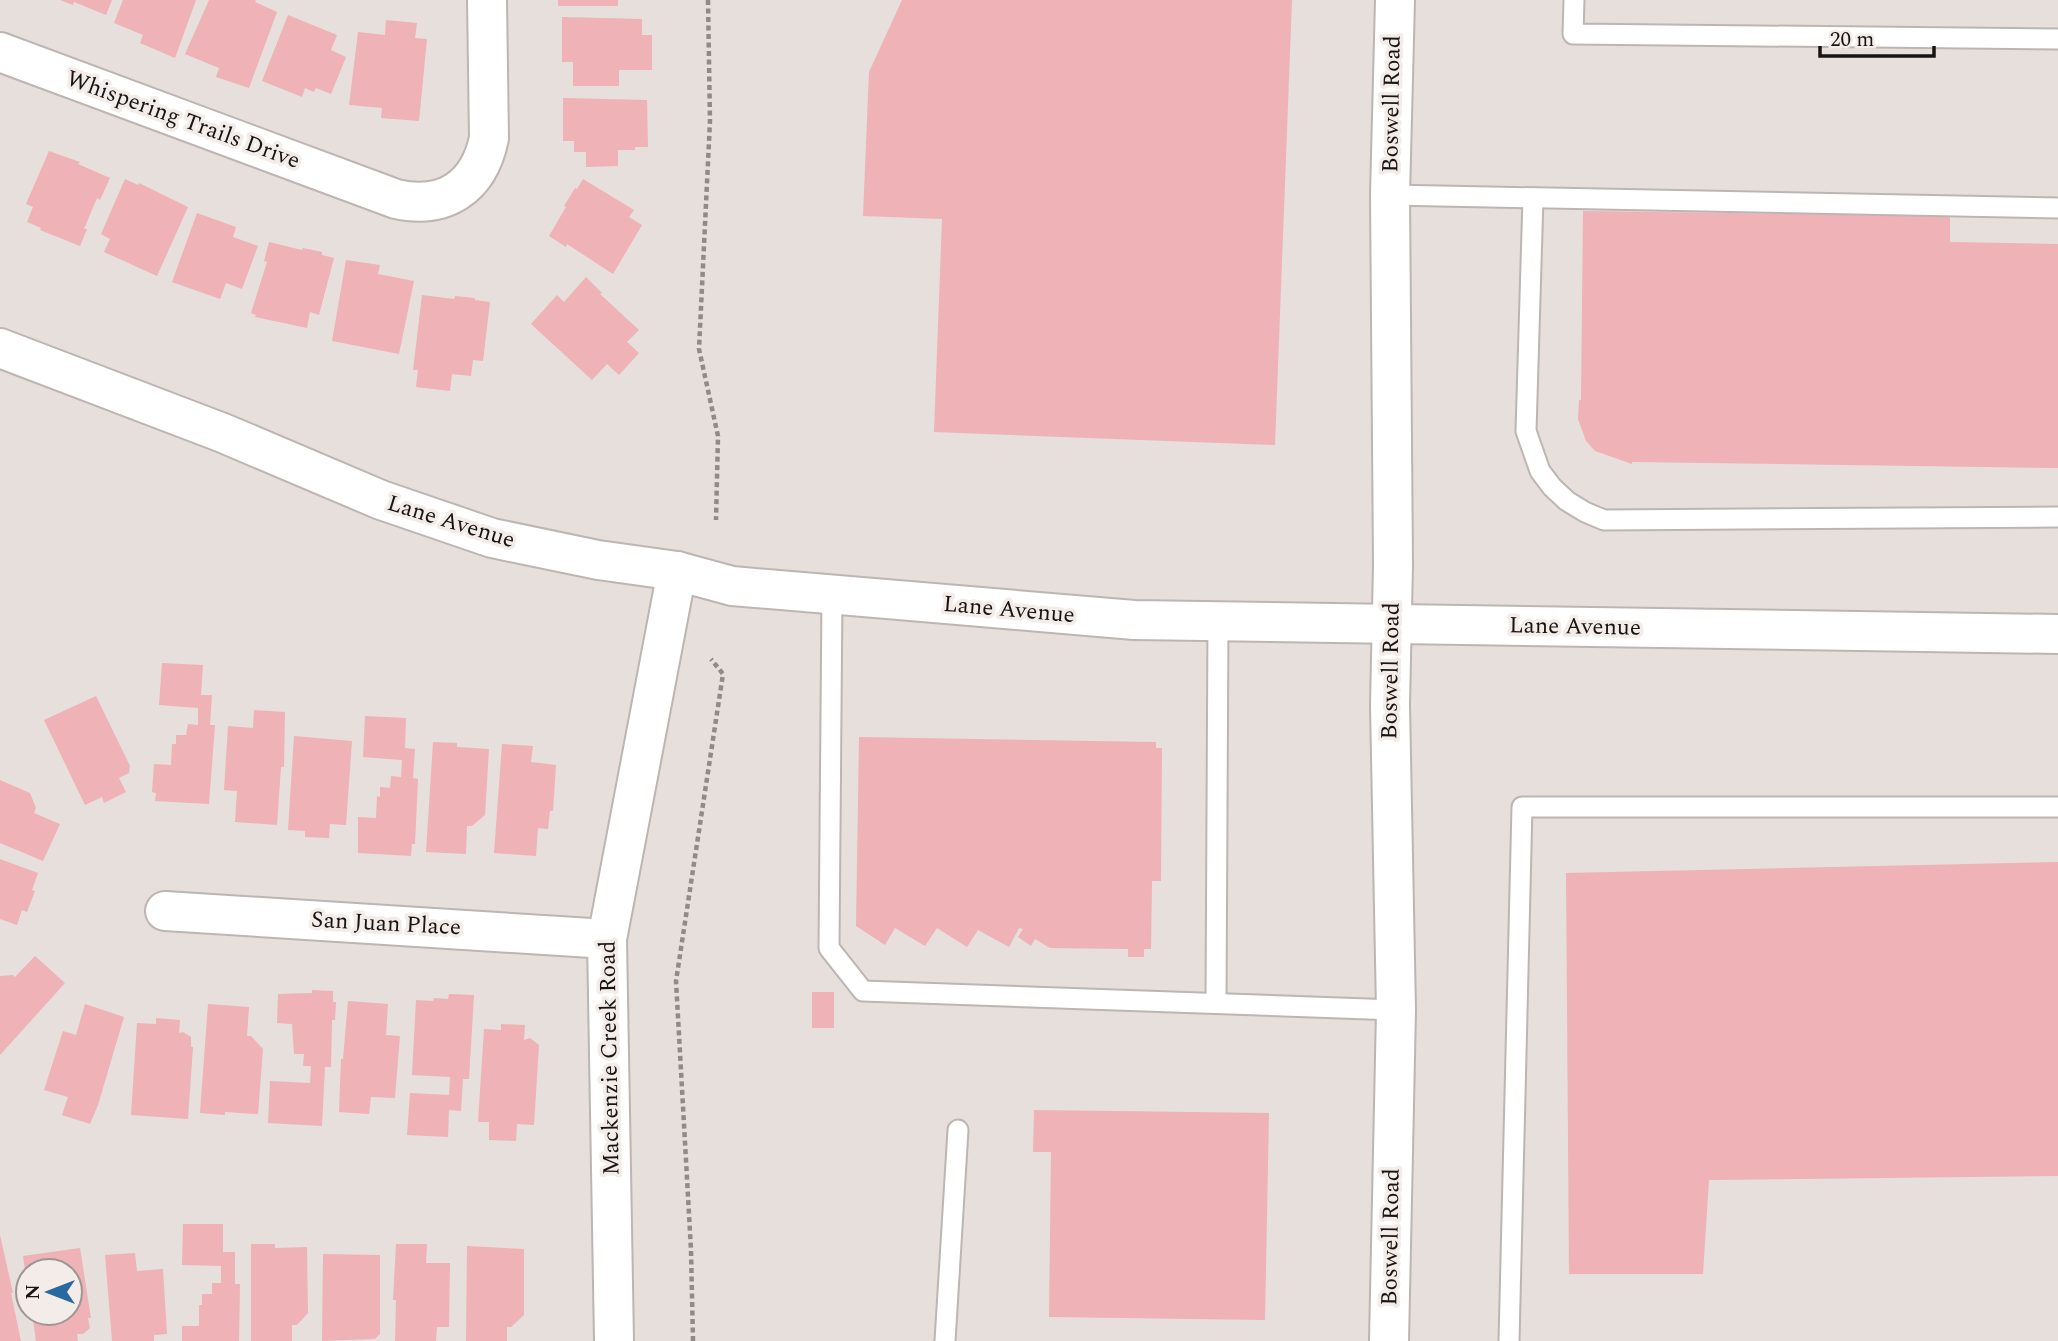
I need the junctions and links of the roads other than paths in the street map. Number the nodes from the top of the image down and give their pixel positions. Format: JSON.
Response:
{"nodes":[{"id":1,"x":487,"y":0,"type":"edge"},
{"id":2,"x":1395,"y":0,"type":"edge"},
{"id":3,"x":1574,"y":0,"type":"edge"},
{"id":4,"x":2058,"y":39,"type":"edge"},
{"id":5,"x":0,"y":52,"type":"edge"},
{"id":6,"x":1390,"y":195,"type":"junction"},
{"id":7,"x":1533,"y":198,"type":"junction"},
{"id":8,"x":2058,"y":208,"type":"edge"},
{"id":9,"x":0,"y":348,"type":"edge"},
{"id":10,"x":2058,"y":517,"type":"edge"},
{"id":11,"x":677,"y":571,"type":"junction"},
{"id":12,"x":832,"y":595,"type":"junction"},
{"id":13,"x":1218,"y":621,"type":"junction"},
{"id":14,"x":1391,"y":624,"type":"junction"},
{"id":15,"x":2058,"y":634,"type":"edge"},
{"id":16,"x":2058,"y":807,"type":"edge"},
{"id":17,"x":165,"y":911,"type":"dead end"},
{"id":18,"x":607,"y":939,"type":"junction"},
{"id":19,"x":1216,"y":1003,"type":"junction"},
{"id":20,"x":1396,"y":1010,"type":"junction"},
{"id":21,"x":958,"y":1130,"type":"dead end"},
{"id":22,"x":614,"y":1341,"type":"edge"},
{"id":23,"x":945,"y":1341,"type":"edge"},
{"id":24,"x":1390,"y":1341,"type":"edge"},
{"id":25,"x":1509,"y":1341,"type":"edge"}],
"edges":[{"from":1,"to":5,"type":"street","name":"Whispering Trails Drive"},
{"from":2,"to":6,"type":"street","name":"Boswell Road"},
{"from":3,"to":4,"type":"lane"},
{"from":6,"to":7,"type":"lane"},
{"from":6,"to":14,"type":"street","name":"Boswell Road"},
{"from":7,"to":8,"type":"lane"},
{"from":7,"to":10,"type":"lane"},
{"from":9,"to":11,"type":"street","name":"Lane Avenue"},
{"from":11,"to":12,"type":"street","name":"Lane Avenue"},
{"from":11,"to":18,"type":"street","name":"Mackenzie Creek Road"},
{"from":12,"to":13,"type":"street","name":"Lane Avenue"},
{"from":12,"to":19,"type":"lane"},
{"from":13,"to":14,"type":"street","name":"Lane Avenue"},
{"from":13,"to":19,"type":"lane"},
{"from":14,"to":15,"type":"street","name":"Lane Avenue"},
{"from":14,"to":20,"type":"street","name":"Boswell Road"},
{"from":16,"to":25,"type":"lane"},
{"from":17,"to":18,"type":"street","name":"San Juan Place"},
{"from":18,"to":22,"type":"street","name":"Mackenzie Creek Road"},
{"from":19,"to":20,"type":"lane"},
{"from":20,"to":24,"type":"street","name":"Boswell Road"},
{"from":21,"to":23,"type":"lane"}]}
